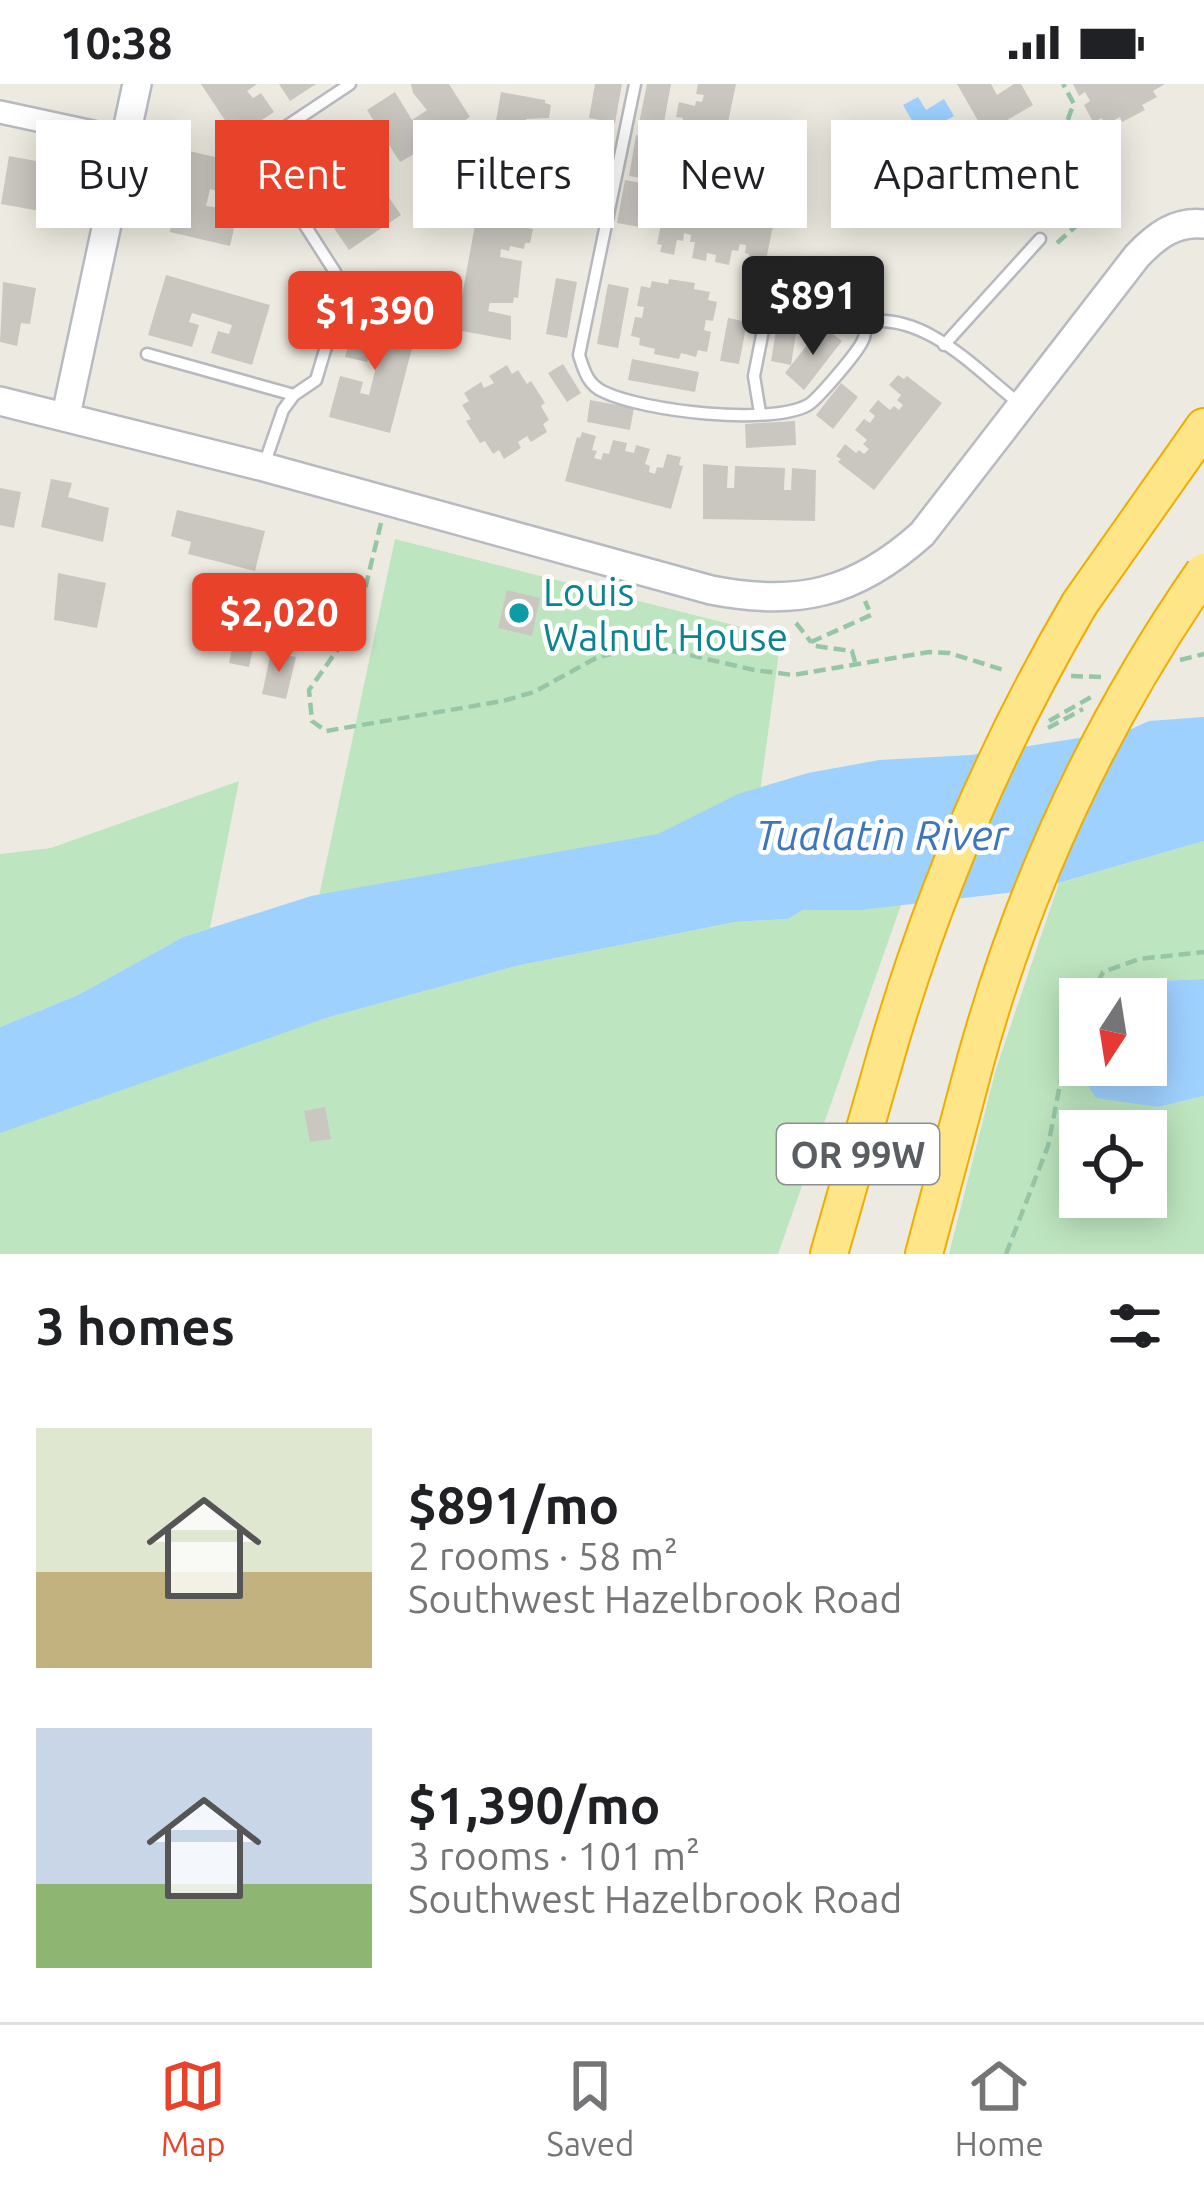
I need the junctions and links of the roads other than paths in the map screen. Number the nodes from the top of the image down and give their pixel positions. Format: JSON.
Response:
{"nodes":[{"id":1,"x":136,"y":84,"type":"edge"},
{"id":2,"x":350,"y":84,"type":"edge"},
{"id":3,"x":634,"y":84,"type":"edge"},
{"id":4,"x":0,"y":112,"type":"edge"},
{"id":5,"x":37,"y":120,"type":"edge"},
{"id":6,"x":129,"y":120,"type":"edge"},
{"id":7,"x":1204,"y":224,"type":"edge"},
{"id":8,"x":106,"y":228,"type":"edge"},
{"id":9,"x":1040,"y":239,"type":"road end"},
{"id":10,"x":865,"y":322,"type":"junction"},
{"id":11,"x":944,"y":345,"type":"junction"},
{"id":12,"x":147,"y":355,"type":"dead end"},
{"id":13,"x":294,"y":395,"type":"junction"},
{"id":14,"x":0,"y":400,"type":"edge"},
{"id":15,"x":1023,"y":406,"type":"junction"},
{"id":16,"x":760,"y":413,"type":"junction"},
{"id":17,"x":66,"y":415,"type":"junction"},
{"id":18,"x":1204,"y":427,"type":"edge"},
{"id":19,"x":264,"y":467,"type":"junction"},
{"id":20,"x":1204,"y":572,"type":"edge"},
{"id":21,"x":829,"y":1254,"type":"edge"},
{"id":22,"x":924,"y":1254,"type":"edge"}],
"edges":[{"from":1,"to":6,"type":"street"},
{"from":2,"to":13,"type":"lane"},
{"from":3,"to":16,"type":"lane"},
{"from":4,"to":5,"type":"street"},
{"from":7,"to":15,"type":"street"},
{"from":8,"to":17,"type":"street"},
{"from":9,"to":11,"type":"lane"},
{"from":10,"to":11,"type":"lane"},
{"from":10,"to":16,"type":"lane"},
{"from":10,"to":16,"type":"lane"},
{"from":11,"to":15,"type":"lane"},
{"from":12,"to":13,"type":"lane"},
{"from":13,"to":19,"type":"lane"},
{"from":14,"to":17,"type":"street"},
{"from":15,"to":19,"type":"street"},
{"from":17,"to":19,"type":"street"},
{"from":18,"to":21,"type":"highway","number":"OR 99W","bridge":true},
{"from":20,"to":22,"type":"highway","number":"OR 99W","bridge":true}]}
